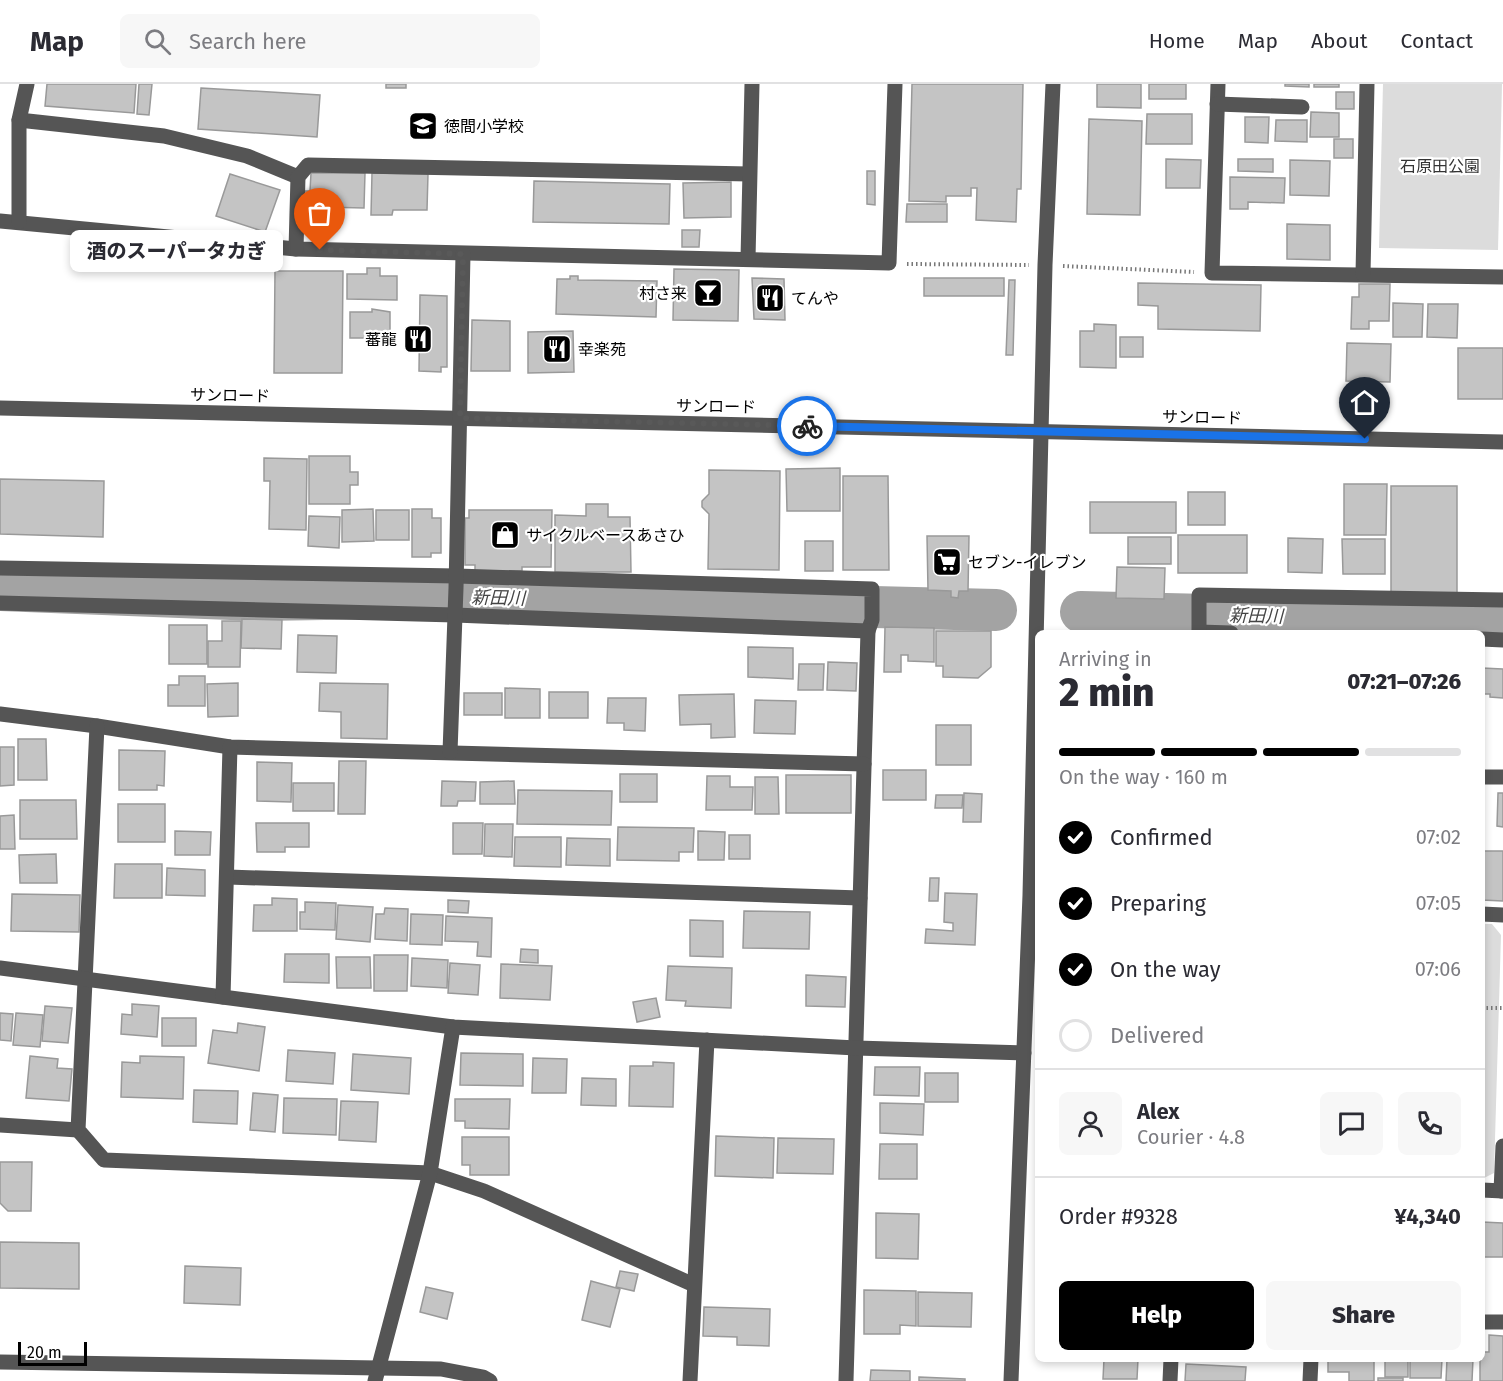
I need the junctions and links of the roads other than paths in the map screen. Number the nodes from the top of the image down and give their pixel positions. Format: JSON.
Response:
{"nodes":[{"id":1,"x":27,"y":84,"type":"edge"},
{"id":2,"x":752,"y":84,"type":"edge"},
{"id":3,"x":895,"y":84,"type":"edge"},
{"id":4,"x":1053,"y":84,"type":"edge"},
{"id":5,"x":1218,"y":84,"type":"edge"},
{"id":6,"x":1367,"y":84,"type":"edge"},
{"id":7,"x":1217,"y":104,"type":"junction"},
{"id":8,"x":1302,"y":108,"type":"dead end"},
{"id":9,"x":19,"y":120,"type":"junction"},
{"id":10,"x":749,"y":174,"type":"junction"},
{"id":11,"x":298,"y":177,"type":"junction"},
{"id":12,"x":0,"y":221,"type":"edge"},
{"id":13,"x":18,"y":222,"type":"junction"},
{"id":14,"x":296,"y":249,"type":"junction"},
{"id":15,"x":463,"y":254,"type":"junction"},
{"id":16,"x":748,"y":259,"type":"junction"},
{"id":17,"x":1363,"y":274,"type":"junction"},
{"id":18,"x":1503,"y":277,"type":"edge"},
{"id":19,"x":0,"y":408,"type":"edge"},
{"id":20,"x":460,"y":418,"type":"junction"},
{"id":21,"x":1042,"y":432,"type":"junction"},
{"id":22,"x":1503,"y":442,"type":"edge"},
{"id":23,"x":0,"y":568,"type":"edge"},
{"id":24,"x":456,"y":582,"type":"junction"},
{"id":25,"x":1503,"y":600,"type":"edge"},
{"id":26,"x":0,"y":603,"type":"edge"},
{"id":27,"x":456,"y":610,"type":"junction"},
{"id":28,"x":1199,"y":623,"type":"edge"},
{"id":29,"x":870,"y":625,"type":"junction"},
{"id":30,"x":1039,"y":630,"type":"edge"},
{"id":31,"x":1221,"y":630,"type":"edge"},
{"id":32,"x":1485,"y":639,"type":"edge"},
{"id":33,"x":1503,"y":640,"type":"edge"},
{"id":34,"x":0,"y":714,"type":"edge"},
{"id":35,"x":98,"y":726,"type":"junction"},
{"id":36,"x":230,"y":747,"type":"junction"},
{"id":37,"x":450,"y":752,"type":"junction"},
{"id":38,"x":864,"y":764,"type":"junction"},
{"id":39,"x":1485,"y":777,"type":"edge"},
{"id":40,"x":1503,"y":777,"type":"edge"},
{"id":41,"x":1035,"y":837,"type":"edge"},
{"id":42,"x":228,"y":877,"type":"junction"},
{"id":43,"x":1034,"y":895,"type":"edge"},
{"id":44,"x":860,"y":898,"type":"junction"},
{"id":45,"x":1485,"y":914,"type":"edge"},
{"id":46,"x":1503,"y":915,"type":"edge"},
{"id":47,"x":0,"y":968,"type":"edge"},
{"id":48,"x":85,"y":979,"type":"junction"},
{"id":49,"x":223,"y":997,"type":"junction"},
{"id":50,"x":453,"y":1028,"type":"junction"},
{"id":51,"x":707,"y":1040,"type":"junction"},
{"id":52,"x":855,"y":1048,"type":"junction"},
{"id":53,"x":1024,"y":1053,"type":"junction"},
{"id":54,"x":0,"y":1125,"type":"edge"},
{"id":55,"x":78,"y":1130,"type":"junction"},
{"id":56,"x":1503,"y":1146,"type":"edge"},
{"id":57,"x":430,"y":1173,"type":"junction"},
{"id":58,"x":1485,"y":1190,"type":"edge"},
{"id":59,"x":1502,"y":1191,"type":"edge"},
{"id":60,"x":694,"y":1285,"type":"junction"},
{"id":61,"x":1485,"y":1322,"type":"edge"},
{"id":62,"x":1503,"y":1322,"type":"edge"},
{"id":63,"x":0,"y":1362,"type":"edge"},
{"id":64,"x":1171,"y":1362,"type":"edge"},
{"id":65,"x":1311,"y":1362,"type":"edge"},
{"id":66,"x":376,"y":1375,"type":"edge"},
{"id":67,"x":490,"y":1381,"type":"edge"},
{"id":68,"x":690,"y":1381,"type":"edge"},
{"id":69,"x":846,"y":1381,"type":"edge"},
{"id":70,"x":1011,"y":1381,"type":"edge"},
{"id":71,"x":1170,"y":1381,"type":"edge"},
{"id":72,"x":1310,"y":1381,"type":"edge"}],
"edges":[{"from":1,"to":9,"type":"street"},
{"from":2,"to":10,"type":"street"},
{"from":3,"to":16,"type":"street"},
{"from":4,"to":21,"type":"street"},
{"from":5,"to":7,"type":"street"},
{"from":6,"to":17,"type":"street"},
{"from":7,"to":8,"type":"street"},
{"from":7,"to":17,"type":"street"},
{"from":9,"to":11,"type":"street"},
{"from":9,"to":13,"type":"street"},
{"from":10,"to":11,"type":"street"},
{"from":10,"to":16,"type":"street"},
{"from":11,"to":14,"type":"street"},
{"from":12,"to":13,"type":"street"},
{"from":13,"to":14,"type":"street"},
{"from":14,"to":15,"type":"street"},
{"from":15,"to":16,"type":"street"},
{"from":15,"to":20,"type":"street"},
{"from":17,"to":18,"type":"street"},
{"from":19,"to":20,"type":"street","name":"サンロード"},
{"from":20,"to":21,"type":"street","name":"サンロード"},
{"from":20,"to":24,"type":"street"},
{"from":21,"to":22,"type":"street","name":"サンロード"},
{"from":21,"to":30,"type":"street"},
{"from":23,"to":24,"type":"street"},
{"from":24,"to":27,"type":"street"},
{"from":24,"to":29,"type":"street"},
{"from":25,"to":28,"type":"street"},
{"from":26,"to":27,"type":"street"},
{"from":27,"to":29,"type":"street"},
{"from":27,"to":37,"type":"street"},
{"from":28,"to":31,"type":"street"},
{"from":29,"to":38,"type":"street"},
{"from":32,"to":33,"type":"street"},
{"from":34,"to":35,"type":"street"},
{"from":35,"to":36,"type":"street"},
{"from":35,"to":48,"type":"street"},
{"from":36,"to":37,"type":"street"},
{"from":36,"to":42,"type":"street"},
{"from":37,"to":38,"type":"street"},
{"from":38,"to":44,"type":"street"},
{"from":39,"to":40,"type":"street"},
{"from":41,"to":43,"type":"street"},
{"from":42,"to":44,"type":"street"},
{"from":42,"to":49,"type":"street"},
{"from":43,"to":53,"type":"street"},
{"from":44,"to":52,"type":"street"},
{"from":45,"to":46,"type":"street"},
{"from":47,"to":48,"type":"street"},
{"from":48,"to":49,"type":"street"},
{"from":48,"to":55,"type":"street"},
{"from":49,"to":50,"type":"street"},
{"from":50,"to":51,"type":"street"},
{"from":50,"to":57,"type":"street"},
{"from":51,"to":52,"type":"street"},
{"from":51,"to":60,"type":"street"},
{"from":52,"to":53,"type":"street"},
{"from":52,"to":69,"type":"street"},
{"from":53,"to":70,"type":"street"},
{"from":54,"to":55,"type":"street"},
{"from":55,"to":57,"type":"street"},
{"from":56,"to":59,"type":"street"},
{"from":57,"to":60,"type":"street"},
{"from":57,"to":66,"type":"street"},
{"from":58,"to":59,"type":"street"},
{"from":60,"to":68,"type":"street"},
{"from":61,"to":62,"type":"street"},
{"from":63,"to":66,"type":"street"},
{"from":64,"to":71,"type":"street"},
{"from":65,"to":72,"type":"street"},
{"from":66,"to":67,"type":"street"}]}
